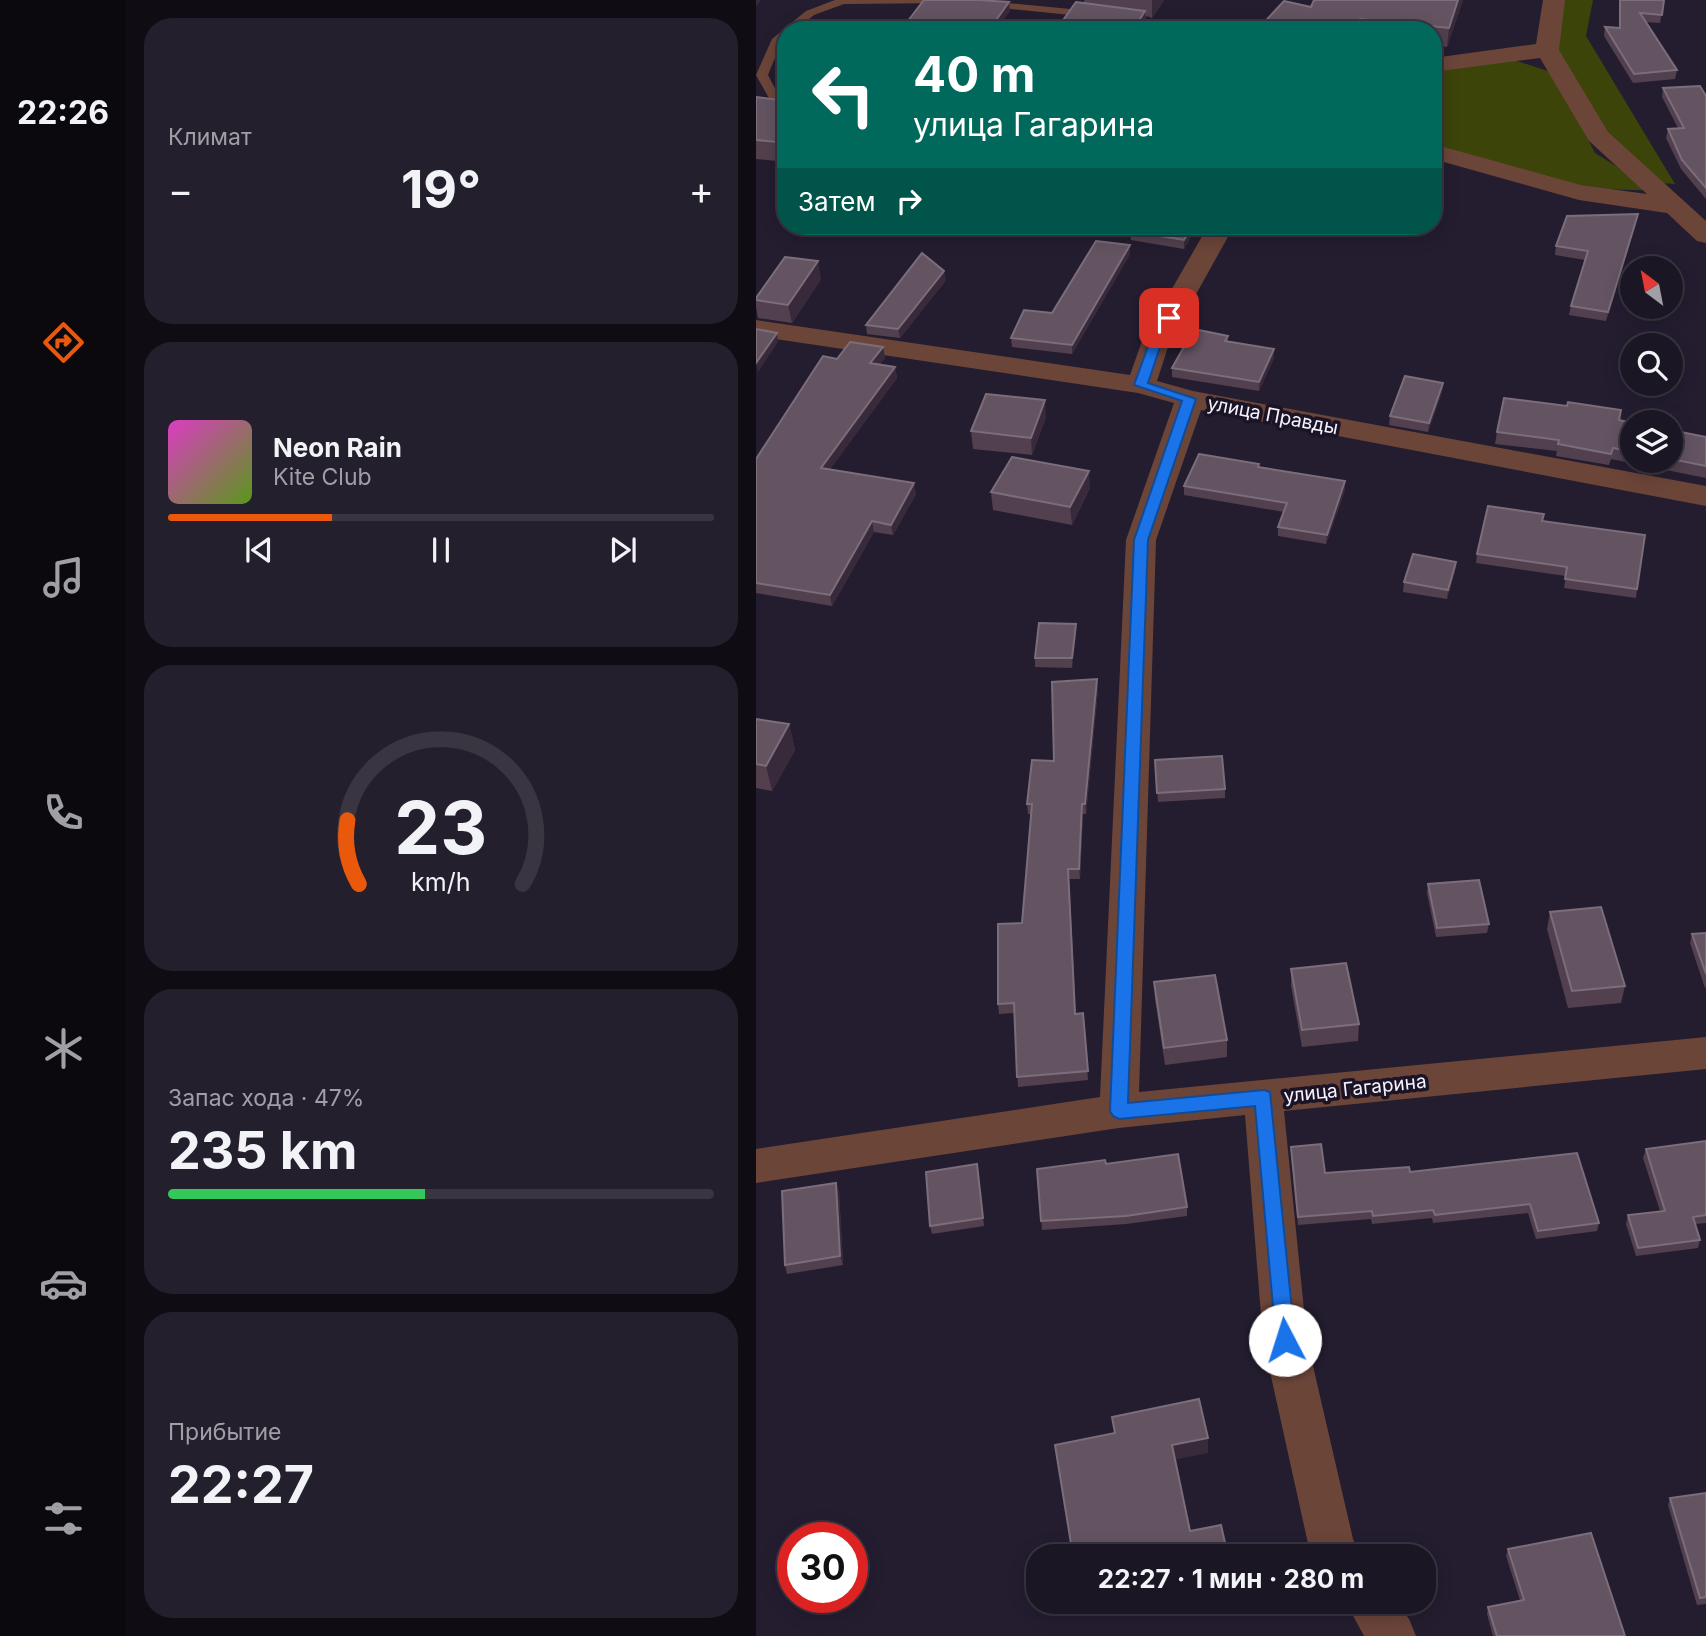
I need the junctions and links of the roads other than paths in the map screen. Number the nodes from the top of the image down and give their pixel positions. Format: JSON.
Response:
{"nodes":[{"id":1,"x":1554,"y":0,"type":"edge"},
{"id":2,"x":801,"y":21,"type":"edge"},
{"id":3,"x":1144,"y":21,"type":"edge"},
{"id":4,"x":777,"y":38,"type":"edge"},
{"id":5,"x":756,"y":45,"type":"edge"},
{"id":6,"x":777,"y":48,"type":"edge"},
{"id":7,"x":1547,"y":50,"type":"junction"},
{"id":8,"x":1442,"y":64,"type":"edge"},
{"id":9,"x":777,"y":98,"type":"edge"},
{"id":10,"x":1442,"y":153,"type":"edge"},
{"id":11,"x":1674,"y":206,"type":"junction"},
{"id":12,"x":1216,"y":235,"type":"edge"},
{"id":13,"x":1706,"y":235,"type":"edge"},
{"id":14,"x":756,"y":328,"type":"edge"},
{"id":15,"x":1141,"y":385,"type":"junction"},
{"id":16,"x":1190,"y":399,"type":"junction"},
{"id":17,"x":1706,"y":496,"type":"edge"},
{"id":18,"x":1706,"y":1053,"type":"edge"},
{"id":19,"x":1264,"y":1098,"type":"junction"},
{"id":20,"x":1119,"y":1111,"type":"junction"},
{"id":21,"x":756,"y":1166,"type":"edge"},
{"id":22,"x":1331,"y":1544,"type":"edge"},
{"id":23,"x":1377,"y":1614,"type":"edge"},
{"id":24,"x":1392,"y":1636,"type":"edge"}],
"edges":[{"from":1,"to":7,"type":"street"},
{"from":2,"to":3,"type":"lane"},
{"from":4,"to":5,"type":"lane"},
{"from":6,"to":9,"type":"lane"},
{"from":7,"to":8,"type":"street"},
{"from":7,"to":11,"type":"street"},
{"from":10,"to":11,"type":"street"},
{"from":11,"to":13,"type":"street"},
{"from":12,"to":15,"type":"street"},
{"from":14,"to":15,"type":"street","name":"улица Правды"},
{"from":15,"to":16,"type":"street","name":"улица Правды"},
{"from":16,"to":17,"type":"street","name":"улица Правды"},
{"from":16,"to":20,"type":"street"},
{"from":18,"to":19,"type":"street","name":"улица Гагарина"},
{"from":19,"to":20,"type":"street","name":"улица Гагарина"},
{"from":19,"to":22,"type":"street"},
{"from":20,"to":21,"type":"street","name":"улица Гагарина"},
{"from":23,"to":24,"type":"street"}]}
